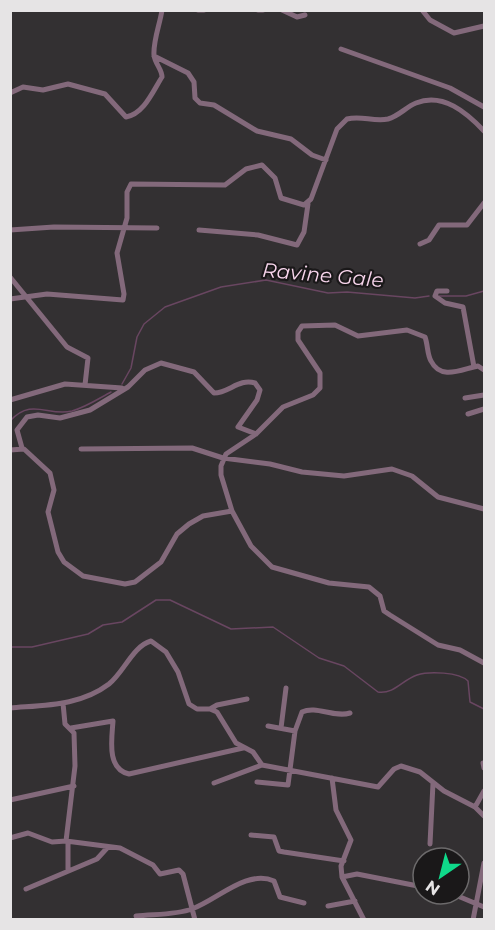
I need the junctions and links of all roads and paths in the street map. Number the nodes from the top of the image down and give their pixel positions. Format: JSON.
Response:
{"nodes":[{"id":1,"x":162,"y":10,"type":"edge"},
{"id":2,"x":198,"y":10,"type":"edge"},
{"id":3,"x":204,"y":10,"type":"edge"},
{"id":4,"x":258,"y":10,"type":"edge"},
{"id":5,"x":263,"y":10,"type":"edge"},
{"id":6,"x":282,"y":10,"type":"edge"},
{"id":7,"x":422,"y":10,"type":"edge"},
{"id":8,"x":305,"y":15,"type":"dead end"},
{"id":9,"x":484,"y":26,"type":"edge"},
{"id":10,"x":341,"y":49,"type":"dead end"},
{"id":11,"x":154,"y":56,"type":"junction"},
{"id":12,"x":10,"y":93,"type":"edge"},
{"id":13,"x":484,"y":107,"type":"edge"},
{"id":14,"x":484,"y":131,"type":"edge"},
{"id":15,"x":326,"y":160,"type":"junction"},
{"id":16,"x":484,"y":203,"type":"edge"},
{"id":17,"x":308,"y":204,"type":"junction"},
{"id":18,"x":123,"y":228,"type":"junction"},
{"id":19,"x":157,"y":228,"type":"dead end"},
{"id":20,"x":10,"y":230,"type":"edge"},
{"id":21,"x":199,"y":230,"type":"dead end"},
{"id":22,"x":420,"y":244,"type":"dead end"},
{"id":23,"x":10,"y":277,"type":"edge"},
{"id":24,"x":447,"y":291,"type":"dead end"},
{"id":25,"x":27,"y":297,"type":"junction"},
{"id":26,"x":10,"y":298,"type":"edge"},
{"id":27,"x":474,"y":367,"type":"junction"},
{"id":28,"x":484,"y":368,"type":"edge"},
{"id":29,"x":85,"y":385,"type":"junction"},
{"id":30,"x":122,"y":388,"type":"junction"},
{"id":31,"x":484,"y":395,"type":"edge"},
{"id":32,"x":465,"y":398,"type":"dead end"},
{"id":33,"x":10,"y":400,"type":"edge"},
{"id":34,"x":484,"y":409,"type":"edge"},
{"id":35,"x":468,"y":414,"type":"dead end"},
{"id":36,"x":256,"y":434,"type":"junction"},
{"id":37,"x":22,"y":448,"type":"junction"},
{"id":38,"x":81,"y":449,"type":"dead end"},
{"id":39,"x":10,"y":450,"type":"edge"},
{"id":40,"x":223,"y":458,"type":"junction"},
{"id":41,"x":484,"y":509,"type":"edge"},
{"id":42,"x":232,"y":511,"type":"junction"},
{"id":43,"x":484,"y":663,"type":"edge"},
{"id":44,"x":286,"y":688,"type":"dead end"},
{"id":45,"x":247,"y":699,"type":"dead end"},
{"id":46,"x":63,"y":703,"type":"junction"},
{"id":47,"x":10,"y":708,"type":"edge"},
{"id":48,"x":210,"y":709,"type":"junction"},
{"id":49,"x":350,"y":713,"type":"dead end"},
{"id":50,"x":268,"y":726,"type":"dead end"},
{"id":51,"x":71,"y":728,"type":"junction"},
{"id":52,"x":281,"y":728,"type":"junction"},
{"id":53,"x":294,"y":731,"type":"junction"},
{"id":54,"x":243,"y":748,"type":"junction"},
{"id":55,"x":262,"y":765,"type":"junction"},
{"id":56,"x":291,"y":771,"type":"junction"},
{"id":57,"x":332,"y":778,"type":"junction"},
{"id":58,"x":214,"y":783,"type":"dead end"},
{"id":59,"x":257,"y":783,"type":"dead end"},
{"id":60,"x":433,"y":783,"type":"junction"},
{"id":61,"x":74,"y":786,"type":"junction"},
{"id":62,"x":484,"y":791,"type":"edge"},
{"id":63,"x":10,"y":800,"type":"edge"},
{"id":64,"x":475,"y":807,"type":"junction"},
{"id":65,"x":484,"y":816,"type":"edge"},
{"id":66,"x":251,"y":835,"type":"dead end"},
{"id":67,"x":10,"y":838,"type":"edge"},
{"id":68,"x":67,"y":842,"type":"junction"},
{"id":69,"x":430,"y":844,"type":"dead end"},
{"id":70,"x":108,"y":847,"type":"junction"},
{"id":71,"x":344,"y":861,"type":"junction"},
{"id":72,"x":484,"y":863,"type":"edge"},
{"id":73,"x":69,"y":871,"type":"junction"},
{"id":74,"x":342,"y":877,"type":"junction"},
{"id":75,"x":411,"y":885,"type":"edge"},
{"id":76,"x":26,"y":889,"type":"dead end"},
{"id":77,"x":355,"y":901,"type":"junction"},
{"id":78,"x":471,"y":902,"type":"edge"},
{"id":79,"x":304,"y":903,"type":"dead end"},
{"id":80,"x":476,"y":904,"type":"junction"},
{"id":81,"x":328,"y":906,"type":"dead end"},
{"id":82,"x":484,"y":907,"type":"edge"},
{"id":83,"x":191,"y":909,"type":"junction"},
{"id":84,"x":136,"y":916,"type":"dead end"},
{"id":85,"x":195,"y":920,"type":"edge"},
{"id":86,"x":364,"y":920,"type":"edge"},
{"id":87,"x":473,"y":920,"type":"edge"}],
"edges":[{"from":1,"to":11,"type":"street"},
{"from":2,"to":3,"type":"street"},
{"from":4,"to":5,"type":"street"},
{"from":6,"to":8,"type":"street"},
{"from":7,"to":9,"type":"street"},
{"from":10,"to":13,"type":"street"},
{"from":11,"to":12,"type":"street"},
{"from":11,"to":15,"type":"street"},
{"from":14,"to":15,"type":"street"},
{"from":15,"to":17,"type":"street"},
{"from":16,"to":22,"type":"street"},
{"from":17,"to":18,"type":"street"},
{"from":17,"to":21,"type":"street"},
{"from":18,"to":19,"type":"street"},
{"from":18,"to":20,"type":"street"},
{"from":18,"to":25,"type":"street"},
{"from":23,"to":25,"type":"street"},
{"from":24,"to":27,"type":"street"},
{"from":25,"to":26,"type":"street"},
{"from":25,"to":29,"type":"street"},
{"from":27,"to":28,"type":"street"},
{"from":27,"to":36,"type":"street"},
{"from":29,"to":30,"type":"street"},
{"from":29,"to":33,"type":"street"},
{"from":30,"to":36,"type":"street"},
{"from":30,"to":37,"type":"street"},
{"from":31,"to":32,"type":"street"},
{"from":34,"to":35,"type":"street"},
{"from":36,"to":40,"type":"street"},
{"from":37,"to":39,"type":"street"},
{"from":37,"to":42,"type":"street"},
{"from":38,"to":40,"type":"street"},
{"from":40,"to":41,"type":"street"},
{"from":40,"to":42,"type":"street"},
{"from":42,"to":43,"type":"street"},
{"from":44,"to":52,"type":"street"},
{"from":45,"to":48,"type":"street"},
{"from":46,"to":47,"type":"street"},
{"from":46,"to":48,"type":"street"},
{"from":46,"to":51,"type":"street"},
{"from":48,"to":54,"type":"street"},
{"from":49,"to":53,"type":"street"},
{"from":50,"to":52,"type":"street"},
{"from":51,"to":54,"type":"street"},
{"from":51,"to":61,"type":"street"},
{"from":52,"to":53,"type":"street"},
{"from":53,"to":56,"type":"street"},
{"from":54,"to":55,"type":"street"},
{"from":55,"to":56,"type":"street"},
{"from":55,"to":58,"type":"street"},
{"from":56,"to":57,"type":"street"},
{"from":56,"to":59,"type":"street"},
{"from":57,"to":60,"type":"street"},
{"from":57,"to":71,"type":"street"},
{"from":60,"to":64,"type":"street"},
{"from":60,"to":69,"type":"street"},
{"from":61,"to":63,"type":"street"},
{"from":61,"to":68,"type":"street"},
{"from":62,"to":64,"type":"street"},
{"from":64,"to":65,"type":"street"},
{"from":66,"to":71,"type":"street"},
{"from":67,"to":68,"type":"street"},
{"from":68,"to":70,"type":"street"},
{"from":68,"to":73,"type":"street"},
{"from":70,"to":73,"type":"street"},
{"from":70,"to":83,"type":"street"},
{"from":71,"to":74,"type":"street"},
{"from":72,"to":80,"type":"street"},
{"from":73,"to":76,"type":"street"},
{"from":74,"to":75,"type":"street"},
{"from":74,"to":77,"type":"street"},
{"from":77,"to":81,"type":"street"},
{"from":77,"to":86,"type":"street"},
{"from":78,"to":80,"type":"street"},
{"from":79,"to":83,"type":"street"},
{"from":80,"to":82,"type":"street"},
{"from":80,"to":87,"type":"street"},
{"from":83,"to":84,"type":"street"},
{"from":83,"to":85,"type":"street"}]}
